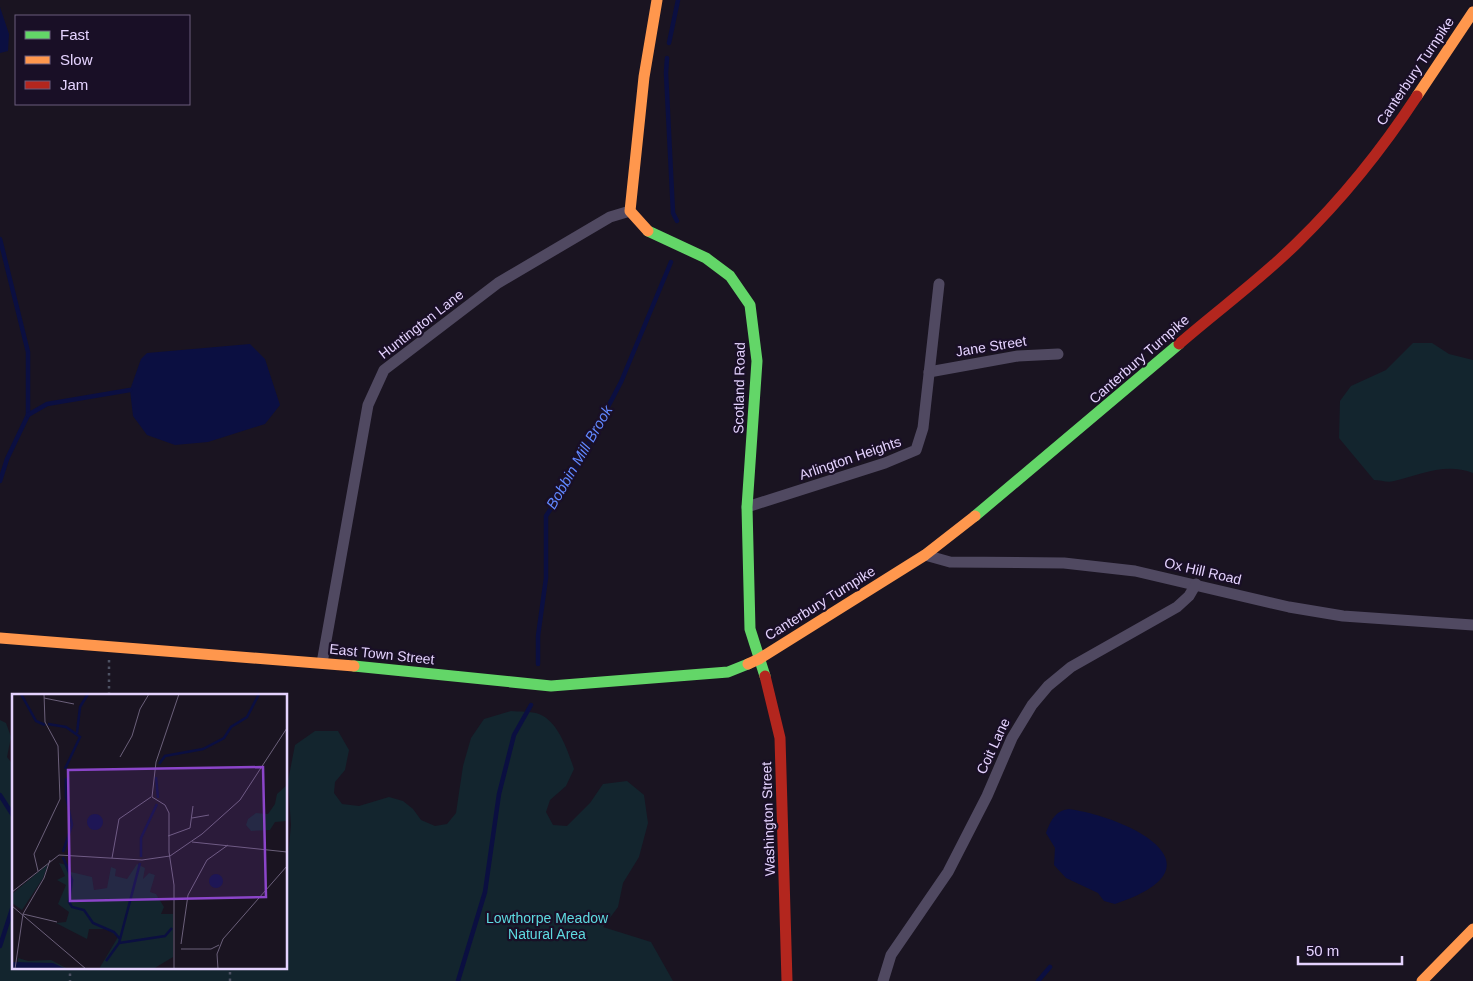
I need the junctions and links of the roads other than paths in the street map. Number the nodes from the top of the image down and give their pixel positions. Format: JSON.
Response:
{"nodes":[{"id":1,"x":657,"y":0,"type":"edge"},
{"id":2,"x":1473,"y":12,"type":"edge"},
{"id":3,"x":630,"y":211,"type":"junction"},
{"id":4,"x":939,"y":284,"type":"dead end"},
{"id":5,"x":1058,"y":354,"type":"dead end"},
{"id":6,"x":929,"y":372,"type":"junction"},
{"id":7,"x":747,"y":507,"type":"junction"},
{"id":8,"x":925,"y":555,"type":"junction"},
{"id":9,"x":1196,"y":584,"type":"junction"},
{"id":10,"x":1473,"y":626,"type":"edge"},
{"id":11,"x":0,"y":638,"type":"edge"},
{"id":12,"x":759,"y":659,"type":"junction"},
{"id":13,"x":322,"y":663,"type":"junction"},
{"id":14,"x":1473,"y":929,"type":"edge"},
{"id":15,"x":787,"y":981,"type":"edge"},
{"id":16,"x":883,"y":981,"type":"edge"},
{"id":17,"x":1422,"y":981,"type":"edge"}],
"edges":[{"from":1,"to":3,"type":"street"},
{"from":2,"to":8,"type":"street","name":"Canterbury Turnpike"},
{"from":3,"to":7,"type":"street","name":"Scotland Road"},
{"from":3,"to":13,"type":"street","name":"Huntington Lane"},
{"from":4,"to":6,"type":"street","name":"Arlington Heights"},
{"from":5,"to":6,"type":"street","name":"Jane Street"},
{"from":6,"to":7,"type":"street","name":"Arlington Heights"},
{"from":7,"to":12,"type":"street","name":"Scotland Road"},
{"from":8,"to":9,"type":"street","name":"Ox Hill Road"},
{"from":8,"to":12,"type":"street","name":"Canterbury Turnpike"},
{"from":9,"to":10,"type":"street","name":"Ox Hill Road"},
{"from":9,"to":16,"type":"street","name":"Coit Lane"},
{"from":11,"to":13,"type":"street","name":"East Town Street"},
{"from":12,"to":13,"type":"street","name":"East Town Street"},
{"from":12,"to":15,"type":"street","name":"Washington Street"},
{"from":14,"to":17,"type":"street"}]}
